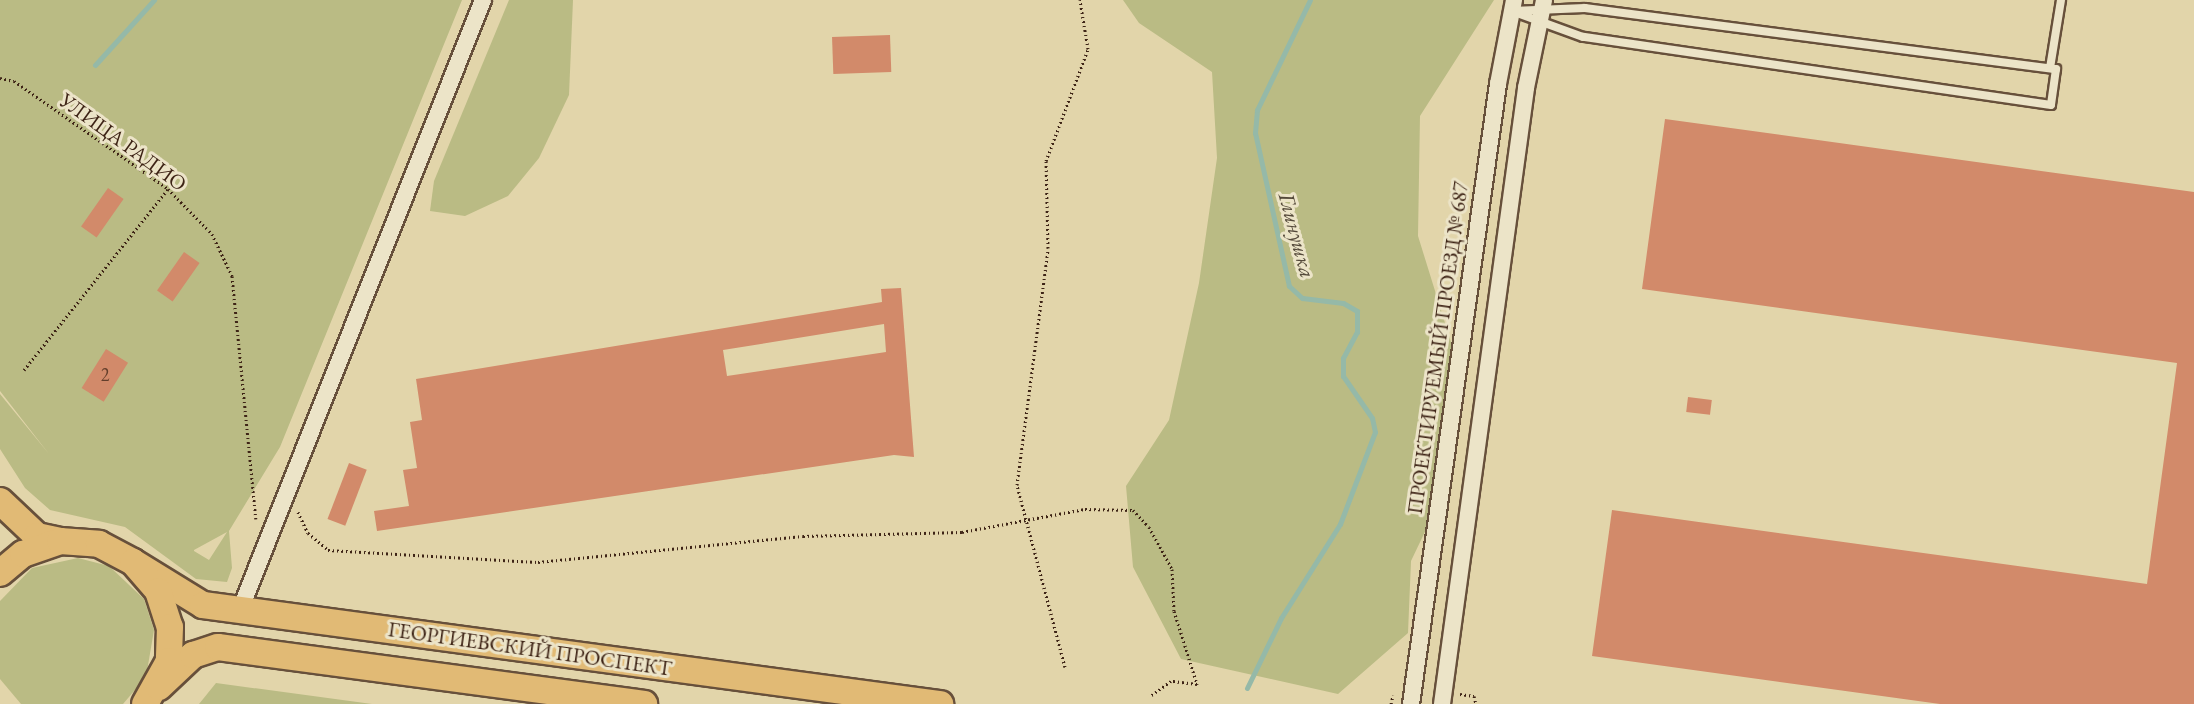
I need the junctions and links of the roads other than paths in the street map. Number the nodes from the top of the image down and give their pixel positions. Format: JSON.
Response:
{"nodes":[{"id":1,"x":483,"y":0,"type":"edge"},
{"id":2,"x":2061,"y":0,"type":"edge"},
{"id":3,"x":1513,"y":6,"type":"edge"},
{"id":4,"x":1542,"y":10,"type":"edge"},
{"id":5,"x":2050,"y":68,"type":"junction"},
{"id":6,"x":0,"y":501,"type":"edge"},
{"id":7,"x":60,"y":541,"type":"junction"},
{"id":8,"x":133,"y":562,"type":"junction"},
{"id":9,"x":0,"y":573,"type":"edge"},
{"id":10,"x":240,"y":610,"type":"junction"},
{"id":11,"x":152,"y":695,"type":"edge"},
{"id":12,"x":573,"y":699,"type":"edge"},
{"id":13,"x":644,"y":704,"type":"edge"},
{"id":14,"x":940,"y":704,"type":"edge"},
{"id":15,"x":1411,"y":704,"type":"edge"},
{"id":16,"x":1442,"y":704,"type":"edge"}],
"edges":[{"from":1,"to":10,"type":"street"},
{"from":2,"to":5,"type":"lane"},
{"from":3,"to":4,"type":"lane"},
{"from":3,"to":15,"type":"street","name":"ПРОЕКТИРУЕМЫЙ ПРОЕЗД № 687"},
{"from":4,"to":5,"type":"lane"},
{"from":4,"to":5,"type":"lane"},
{"from":4,"to":16,"type":"street"},
{"from":6,"to":7,"type":"main road"},
{"from":7,"to":8,"type":"main road","name":"ГЕОРГИЕВСКИЙ ПРОСПЕКТ"},
{"from":7,"to":9,"type":"main road"},
{"from":8,"to":10,"type":"main road","name":"ГЕОРГИЕВСКИЙ ПРОСПЕКТ"},
{"from":8,"to":11,"type":"main road"},
{"from":10,"to":14,"type":"main road","name":"ГЕОРГИЕВСКИЙ ПРОСПЕКТ"},
{"from":11,"to":12,"type":"main road","name":"ГЕОРГИЕВСКИЙ ПРОСПЕКТ"},
{"from":12,"to":13,"type":"main road","name":"ГЕОРГИЕВСКИЙ ПРОСПЕКТ"}]}
